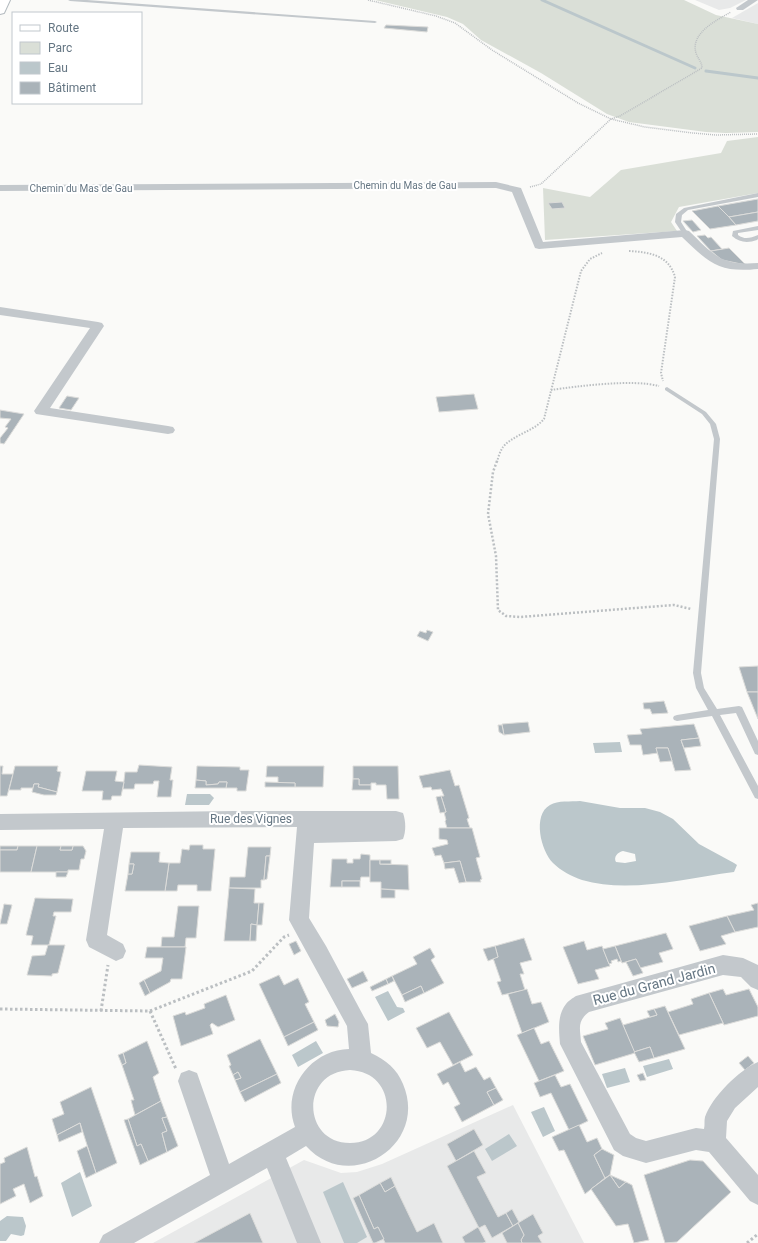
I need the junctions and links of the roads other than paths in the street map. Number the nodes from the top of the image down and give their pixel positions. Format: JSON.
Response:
{"nodes":[{"id":1,"x":4,"y":0,"type":"edge"},
{"id":2,"x":70,"y":0,"type":"edge"},
{"id":3,"x":754,"y":0,"type":"edge"},
{"id":4,"x":740,"y":8,"type":"road end"},
{"id":5,"x":0,"y":11,"type":"edge"},
{"id":6,"x":375,"y":22,"type":"dead end"},
{"id":7,"x":0,"y":188,"type":"edge"},
{"id":8,"x":758,"y":195,"type":"edge"},
{"id":9,"x":758,"y":228,"type":"edge"},
{"id":10,"x":685,"y":233,"type":"junction"},
{"id":11,"x":758,"y":237,"type":"edge"},
{"id":12,"x":758,"y":266,"type":"edge"},
{"id":13,"x":0,"y":311,"type":"edge"},
{"id":14,"x":667,"y":389,"type":"road end"},
{"id":15,"x":168,"y":430,"type":"dead end"},
{"id":16,"x":715,"y":713,"type":"junction"},
{"id":17,"x":677,"y":718,"type":"dead end"},
{"id":18,"x":758,"y":751,"type":"edge"},
{"id":19,"x":758,"y":795,"type":"edge"},
{"id":20,"x":115,"y":821,"type":"junction"},
{"id":21,"x":0,"y":822,"type":"edge"},
{"id":22,"x":116,"y":950,"type":"road end"},
{"id":23,"x":758,"y":980,"type":"edge"},
{"id":24,"x":361,"y":1059,"type":"junction"},
{"id":25,"x":758,"y":1073,"type":"edge"},
{"id":26,"x":189,"y":1080,"type":"road end"},
{"id":27,"x":309,"y":1132,"type":"junction"},
{"id":28,"x":715,"y":1142,"type":"junction"},
{"id":29,"x":272,"y":1152,"type":"junction"},
{"id":30,"x":223,"y":1180,"type":"junction"},
{"id":31,"x":758,"y":1193,"type":"edge"},
{"id":32,"x":111,"y":1243,"type":"edge"},
{"id":33,"x":309,"y":1243,"type":"edge"}],
"edges":[{"from":1,"to":5,"type":"street"},
{"from":2,"to":6,"type":"lane"},
{"from":3,"to":4,"type":"street"},
{"from":7,"to":10,"type":"street","name":"Chemin du Mas de Gau"},
{"from":8,"to":10,"type":"lane"},
{"from":9,"to":11,"type":"lane"},
{"from":10,"to":12,"type":"street"},
{"from":13,"to":15,"type":"street"},
{"from":14,"to":16,"type":"lane"},
{"from":16,"to":17,"type":"lane"},
{"from":16,"to":18,"type":"lane"},
{"from":16,"to":19,"type":"lane"},
{"from":20,"to":21,"type":"street","name":"Rue des Vignes"},
{"from":20,"to":22,"type":"street"},
{"from":20,"to":24,"type":"street","name":"Rue des Vignes"},
{"from":23,"to":28,"type":"street","name":"Rue du Grand Jardin"},
{"from":24,"to":27,"type":"street"},
{"from":24,"to":27,"type":"street"},
{"from":25,"to":28,"type":"street"},
{"from":26,"to":30,"type":"street"},
{"from":27,"to":29,"type":"street"},
{"from":28,"to":31,"type":"street"},
{"from":29,"to":30,"type":"street"},
{"from":29,"to":33,"type":"street"},
{"from":30,"to":32,"type":"street"}]}
